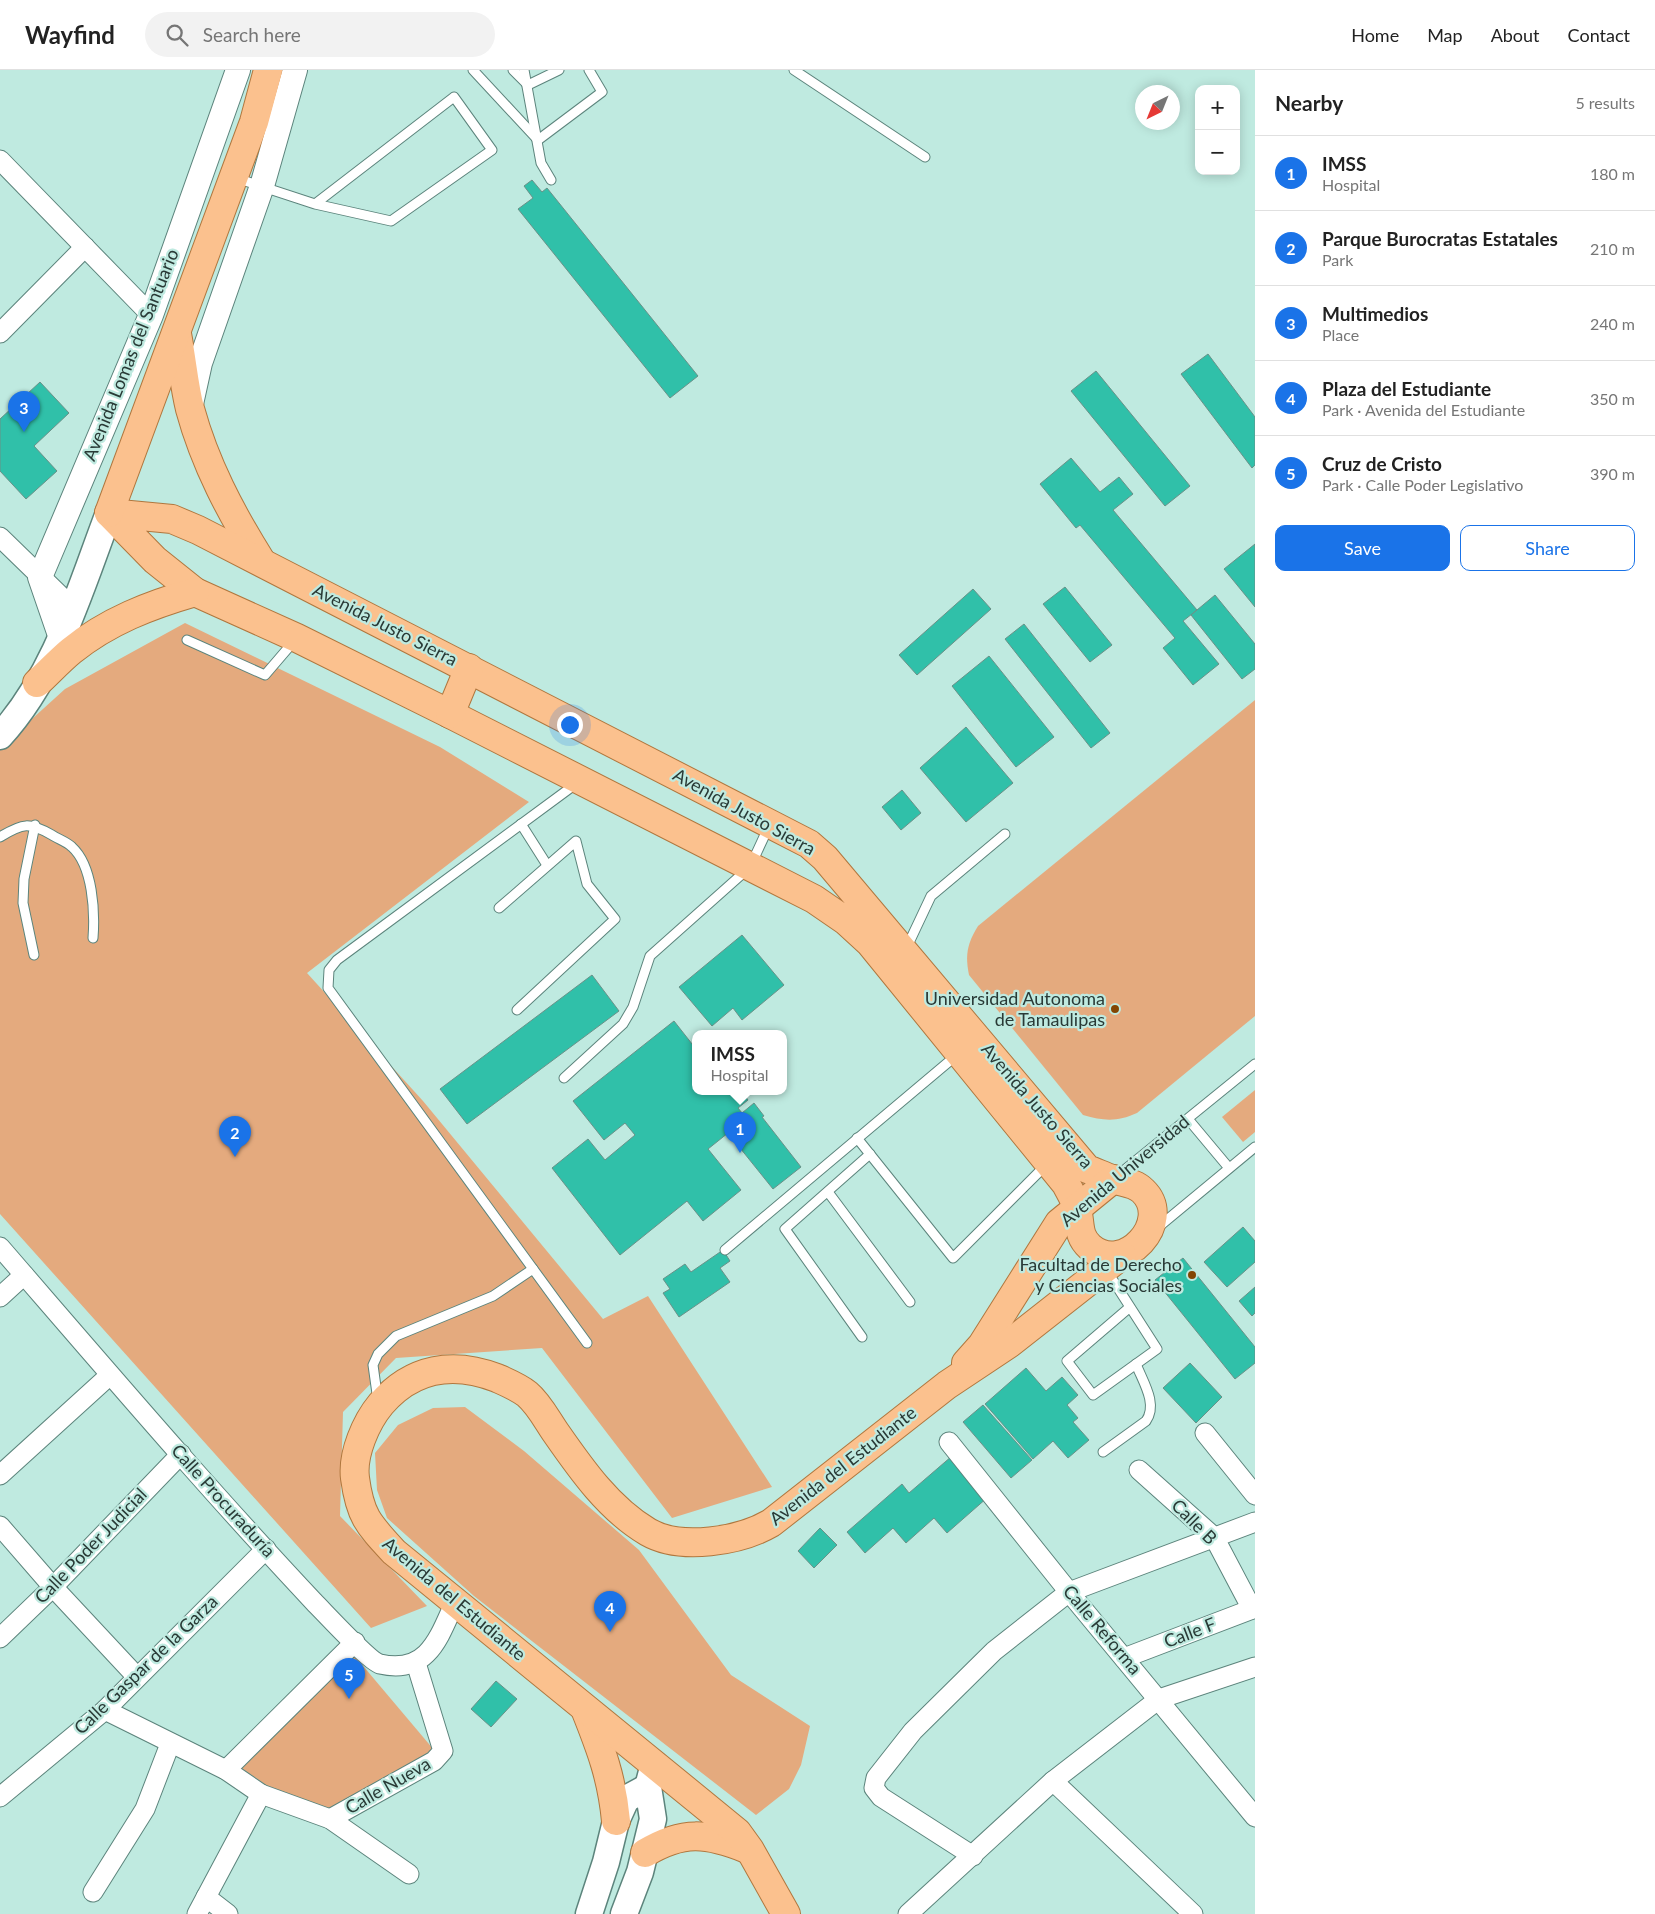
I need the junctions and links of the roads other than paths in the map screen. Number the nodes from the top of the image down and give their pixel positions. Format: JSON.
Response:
{"nodes":[{"id":1,"x":238,"y":70,"type":"edge"},
{"id":2,"x":268,"y":70,"type":"edge"},
{"id":3,"x":295,"y":70,"type":"edge"},
{"id":4,"x":473,"y":70,"type":"edge"},
{"id":5,"x":513,"y":70,"type":"edge"},
{"id":6,"x":524,"y":70,"type":"edge"},
{"id":7,"x":559,"y":70,"type":"edge"},
{"id":8,"x":589,"y":70,"type":"edge"},
{"id":9,"x":794,"y":70,"type":"edge"},
{"id":10,"x":528,"y":85,"type":"junction"},
{"id":11,"x":538,"y":140,"type":"junction"},
{"id":12,"x":925,"y":157,"type":"dead end"},
{"id":13,"x":0,"y":160,"type":"edge"},
{"id":14,"x":234,"y":177,"type":"junction"},
{"id":15,"x":550,"y":180,"type":"dead end"},
{"id":16,"x":262,"y":186,"type":"junction"},
{"id":17,"x":315,"y":204,"type":"junction"},
{"id":18,"x":85,"y":247,"type":"junction"},
{"id":19,"x":198,"y":276,"type":"junction"},
{"id":20,"x":226,"y":288,"type":"junction"},
{"id":21,"x":151,"y":315,"type":"junction"},
{"id":22,"x":0,"y":333,"type":"edge"},
{"id":23,"x":177,"y":334,"type":"junction"},
{"id":24,"x":190,"y":408,"type":"junction"},
{"id":25,"x":109,"y":513,"type":"junction"},
{"id":26,"x":0,"y":537,"type":"edge"},
{"id":27,"x":261,"y":561,"type":"junction"},
{"id":28,"x":40,"y":577,"type":"junction"},
{"id":29,"x":196,"y":592,"type":"junction"},
{"id":30,"x":73,"y":608,"type":"junction"},
{"id":31,"x":61,"y":638,"type":"junction"},
{"id":32,"x":296,"y":638,"type":"junction"},
{"id":33,"x":187,"y":640,"type":"dead end"},
{"id":34,"x":469,"y":668,"type":"junction"},
{"id":35,"x":37,"y":683,"type":"junction"},
{"id":36,"x":450,"y":714,"type":"junction"},
{"id":37,"x":0,"y":736,"type":"edge"},
{"id":38,"x":581,"y":780,"type":"junction"},
{"id":39,"x":770,"y":823,"type":"junction"},
{"id":40,"x":521,"y":824,"type":"junction"},
{"id":41,"x":36,"y":825,"type":"junction"},
{"id":42,"x":1005,"y":834,"type":"dead end"},
{"id":43,"x":0,"y":837,"type":"edge"},
{"id":44,"x":547,"y":866,"type":"junction"},
{"id":45,"x":750,"y":867,"type":"junction"},
{"id":46,"x":499,"y":908,"type":"dead end"},
{"id":47,"x":93,"y":938,"type":"dead end"},
{"id":48,"x":905,"y":953,"type":"junction"},
{"id":49,"x":34,"y":955,"type":"dead end"},
{"id":50,"x":516,"y":1010,"type":"dead end"},
{"id":51,"x":959,"y":1053,"type":"junction"},
{"id":52,"x":1255,"y":1064,"type":"edge"},
{"id":53,"x":564,"y":1078,"type":"dead end"},
{"id":54,"x":1188,"y":1119,"type":"junction"},
{"id":55,"x":857,"y":1138,"type":"junction"},
{"id":56,"x":1255,"y":1147,"type":"edge"},
{"id":57,"x":870,"y":1154,"type":"junction"},
{"id":58,"x":1048,"y":1162,"type":"junction"},
{"id":59,"x":1229,"y":1168,"type":"junction"},
{"id":60,"x":1113,"y":1179,"type":"junction"},
{"id":61,"x":828,"y":1192,"type":"junction"},
{"id":62,"x":1077,"y":1208,"type":"junction"},
{"id":63,"x":1146,"y":1237,"type":"junction"},
{"id":64,"x":0,"y":1247,"type":"edge"},
{"id":65,"x":725,"y":1250,"type":"dead end"},
{"id":66,"x":1114,"y":1262,"type":"junction"},
{"id":67,"x":533,"y":1269,"type":"junction"},
{"id":68,"x":24,"y":1275,"type":"junction"},
{"id":69,"x":0,"y":1297,"type":"edge"},
{"id":70,"x":910,"y":1302,"type":"dead end"},
{"id":71,"x":1130,"y":1307,"type":"junction"},
{"id":72,"x":862,"y":1337,"type":"dead end"},
{"id":73,"x":587,"y":1342,"type":"dead end"},
{"id":74,"x":1136,"y":1364,"type":"junction"},
{"id":75,"x":110,"y":1375,"type":"junction"},
{"id":76,"x":947,"y":1385,"type":"junction"},
{"id":77,"x":378,"y":1408,"type":"junction"},
{"id":78,"x":1205,"y":1433,"type":"dead end"},
{"id":79,"x":950,"y":1442,"type":"dead end"},
{"id":80,"x":1103,"y":1452,"type":"dead end"},
{"id":81,"x":181,"y":1454,"type":"junction"},
{"id":82,"x":1139,"y":1470,"type":"dead end"},
{"id":83,"x":0,"y":1475,"type":"edge"},
{"id":84,"x":1255,"y":1495,"type":"edge"},
{"id":85,"x":1255,"y":1522,"type":"edge"},
{"id":86,"x":0,"y":1526,"type":"edge"},
{"id":87,"x":1214,"y":1537,"type":"junction"},
{"id":88,"x":266,"y":1549,"type":"junction"},
{"id":89,"x":53,"y":1587,"type":"junction"},
{"id":90,"x":1069,"y":1592,"type":"junction"},
{"id":91,"x":455,"y":1602,"type":"junction"},
{"id":92,"x":1253,"y":1609,"type":"edge"},
{"id":93,"x":0,"y":1638,"type":"edge"},
{"id":94,"x":355,"y":1642,"type":"junction"},
{"id":95,"x":1124,"y":1658,"type":"junction"},
{"id":96,"x":416,"y":1663,"type":"junction"},
{"id":97,"x":1255,"y":1667,"type":"edge"},
{"id":98,"x":137,"y":1677,"type":"junction"},
{"id":99,"x":1159,"y":1699,"type":"junction"},
{"id":100,"x":583,"y":1705,"type":"junction"},
{"id":101,"x":105,"y":1710,"type":"junction"},
{"id":102,"x":170,"y":1744,"type":"junction"},
{"id":103,"x":226,"y":1770,"type":"junction"},
{"id":104,"x":651,"y":1775,"type":"junction"},
{"id":105,"x":1053,"y":1781,"type":"junction"},
{"id":106,"x":261,"y":1794,"type":"junction"},
{"id":107,"x":0,"y":1797,"type":"edge"},
{"id":108,"x":1252,"y":1810,"type":"edge"},
{"id":109,"x":330,"y":1819,"type":"junction"},
{"id":110,"x":616,"y":1821,"type":"junction"},
{"id":111,"x":750,"y":1850,"type":"junction"},
{"id":112,"x":644,"y":1853,"type":"junction"},
{"id":113,"x":973,"y":1856,"type":"junction"},
{"id":114,"x":409,"y":1874,"type":"dead end"},
{"id":115,"x":93,"y":1892,"type":"dead end"},
{"id":116,"x":206,"y":1897,"type":"junction"},
{"id":117,"x":197,"y":1914,"type":"edge"},
{"id":118,"x":228,"y":1914,"type":"edge"},
{"id":119,"x":589,"y":1914,"type":"edge"},
{"id":120,"x":624,"y":1914,"type":"edge"},
{"id":121,"x":786,"y":1914,"type":"edge"},
{"id":122,"x":908,"y":1914,"type":"edge"},
{"id":123,"x":1193,"y":1914,"type":"edge"}],
"edges":[{"from":1,"to":21,"type":"street","name":"Avenida Lomas del Santuario"},
{"from":2,"to":14,"type":"main road","name":"Avenida Lomas del Santuario"},
{"from":3,"to":16,"type":"street"},
{"from":4,"to":11,"type":"lane"},
{"from":5,"to":10,"type":"lane"},
{"from":6,"to":10,"type":"lane"},
{"from":7,"to":10,"type":"lane"},
{"from":8,"to":11,"type":"lane"},
{"from":9,"to":12,"type":"lane"},
{"from":10,"to":11,"type":"lane"},
{"from":11,"to":15,"type":"lane"},
{"from":13,"to":18,"type":"street"},
{"from":14,"to":16,"type":"lane"},
{"from":14,"to":19,"type":"main road","name":"Avenida Lomas del Santuario"},
{"from":16,"to":17,"type":"lane"},
{"from":16,"to":20,"type":"street"},
{"from":17,"to":17,"type":"lane"},
{"from":18,"to":21,"type":"street"},
{"from":18,"to":22,"type":"street"},
{"from":19,"to":20,"type":"street"},
{"from":19,"to":23,"type":"main road","name":"Avenida Lomas del Santuario"},
{"from":20,"to":24,"type":"street"},
{"from":21,"to":28,"type":"street","name":"Avenida Lomas del Santuario"},
{"from":23,"to":24,"type":"main road"},
{"from":23,"to":25,"type":"main road","name":"Avenida Lomas del Santuario"},
{"from":24,"to":27,"type":"main road"},
{"from":25,"to":27,"type":"main road","name":"Avenida Justo Sierra"},
{"from":25,"to":29,"type":"main road","name":"Avenida Justo Sierra"},
{"from":25,"to":30,"type":"main road"},
{"from":26,"to":28,"type":"street"},
{"from":27,"to":34,"type":"main road","name":"Avenida Justo Sierra"},
{"from":28,"to":30,"type":"street"},
{"from":28,"to":31,"type":"street"},
{"from":29,"to":32,"type":"main road","name":"Avenida Justo Sierra"},
{"from":29,"to":35,"type":"main road"},
{"from":30,"to":31,"type":"main road"},
{"from":31,"to":35,"type":"main road"},
{"from":32,"to":33,"type":"lane"},
{"from":32,"to":36,"type":"main road","name":"Avenida Justo Sierra"},
{"from":34,"to":36,"type":"main road"},
{"from":34,"to":39,"type":"main road","name":"Avenida Justo Sierra"},
{"from":35,"to":37,"type":"main road"},
{"from":36,"to":38,"type":"main road","name":"Avenida Justo Sierra"},
{"from":38,"to":40,"type":"lane"},
{"from":38,"to":45,"type":"main road","name":"Avenida Justo Sierra"},
{"from":39,"to":45,"type":"lane"},
{"from":39,"to":48,"type":"main road","name":"Avenida Justo Sierra"},
{"from":40,"to":44,"type":"lane"},
{"from":40,"to":67,"type":"lane"},
{"from":41,"to":43,"type":"lane"},
{"from":41,"to":47,"type":"lane"},
{"from":41,"to":49,"type":"lane"},
{"from":42,"to":48,"type":"lane"},
{"from":44,"to":46,"type":"lane"},
{"from":44,"to":50,"type":"lane"},
{"from":45,"to":51,"type":"main road","name":"Avenida Justo Sierra"},
{"from":45,"to":53,"type":"lane"},
{"from":48,"to":60,"type":"main road","name":"Avenida Justo Sierra"},
{"from":51,"to":55,"type":"lane"},
{"from":51,"to":58,"type":"main road","name":"Avenida Justo Sierra"},
{"from":52,"to":54,"type":"lane","name":"Avenida Universidad"},
{"from":54,"to":59,"type":"lane"},
{"from":54,"to":60,"type":"lane","name":"Avenida Universidad"},
{"from":55,"to":57,"type":"lane"},
{"from":55,"to":65,"type":"lane"},
{"from":56,"to":59,"type":"lane"},
{"from":57,"to":58,"type":"lane"},
{"from":57,"to":61,"type":"lane"},
{"from":58,"to":62,"type":"main road","name":"Avenida Justo Sierra"},
{"from":59,"to":63,"type":"lane"},
{"from":60,"to":62,"type":"main road","name":"Avenida Universidad"},
{"from":60,"to":63,"type":"main road","name":"Avenida Justo Sierra"},
{"from":61,"to":70,"type":"lane"},
{"from":61,"to":72,"type":"lane"},
{"from":62,"to":66,"type":"main road","name":"Avenida Justo Sierra"},
{"from":62,"to":76,"type":"main road","name":"Avenida Universidad"},
{"from":63,"to":66,"type":"main road"},
{"from":64,"to":68,"type":"street","name":"Calle Procuraduría"},
{"from":66,"to":71,"type":"lane"},
{"from":66,"to":76,"type":"main road"},
{"from":67,"to":73,"type":"lane"},
{"from":67,"to":77,"type":"lane"},
{"from":68,"to":69,"type":"street"},
{"from":68,"to":75,"type":"street","name":"Calle Procuraduría"},
{"from":71,"to":74,"type":"lane"},
{"from":71,"to":74,"type":"lane"},
{"from":74,"to":80,"type":"lane"},
{"from":75,"to":81,"type":"street","name":"Calle Procuraduría"},
{"from":75,"to":83,"type":"street"},
{"from":76,"to":77,"type":"main road","name":"Avenida del Estudiante"},
{"from":77,"to":91,"type":"main road","name":"Avenida del Estudiante"},
{"from":78,"to":84,"type":"street"},
{"from":79,"to":90,"type":"street","name":"Calle Reforma"},
{"from":81,"to":88,"type":"street","name":"Calle Procuraduría"},
{"from":81,"to":89,"type":"street","name":"Calle Poder Judicial"},
{"from":82,"to":87,"type":"street","name":"Calle B"},
{"from":85,"to":87,"type":"street"},
{"from":86,"to":89,"type":"street"},
{"from":87,"to":90,"type":"street"},
{"from":87,"to":92,"type":"street","name":"Calle B"},
{"from":88,"to":94,"type":"street","name":"Calle Procuraduría"},
{"from":88,"to":98,"type":"street","name":"Calle Gaspar de la Garza"},
{"from":89,"to":93,"type":"street","name":"Calle Poder Judicial"},
{"from":89,"to":98,"type":"street"},
{"from":90,"to":95,"type":"street","name":"Calle Reforma"},
{"from":90,"to":113,"type":"street"},
{"from":91,"to":96,"type":"street"},
{"from":91,"to":100,"type":"main road","name":"Avenida del Estudiante"},
{"from":92,"to":95,"type":"street","name":"Calle F"},
{"from":94,"to":96,"type":"street","name":"Calle Procuraduría"},
{"from":94,"to":103,"type":"street"},
{"from":95,"to":99,"type":"street","name":"Calle Reforma"},
{"from":96,"to":109,"type":"street","name":"Calle Nueva"},
{"from":97,"to":99,"type":"street"},
{"from":98,"to":101,"type":"street","name":"Calle Gaspar de la Garza"},
{"from":99,"to":105,"type":"street"},
{"from":99,"to":108,"type":"street","name":"Calle Reforma"},
{"from":100,"to":104,"type":"main road","name":"Avenida del Estudiante"},
{"from":100,"to":110,"type":"main road"},
{"from":101,"to":102,"type":"street"},
{"from":101,"to":107,"type":"street","name":"Calle Gaspar de la Garza"},
{"from":102,"to":103,"type":"street"},
{"from":102,"to":115,"type":"street"},
{"from":103,"to":106,"type":"street"},
{"from":104,"to":110,"type":"main road"},
{"from":104,"to":111,"type":"main road","name":"Avenida del Estudiante"},
{"from":104,"to":112,"type":"main road"},
{"from":105,"to":113,"type":"street"},
{"from":105,"to":123,"type":"street"},
{"from":106,"to":109,"type":"street"},
{"from":106,"to":116,"type":"street"},
{"from":109,"to":114,"type":"street"},
{"from":110,"to":119,"type":"main road"},
{"from":111,"to":112,"type":"main road"},
{"from":111,"to":121,"type":"main road","name":"Avenida del Estudiante"},
{"from":112,"to":120,"type":"main road"},
{"from":113,"to":122,"type":"street"},
{"from":116,"to":117,"type":"street"},
{"from":116,"to":118,"type":"street"}]}
